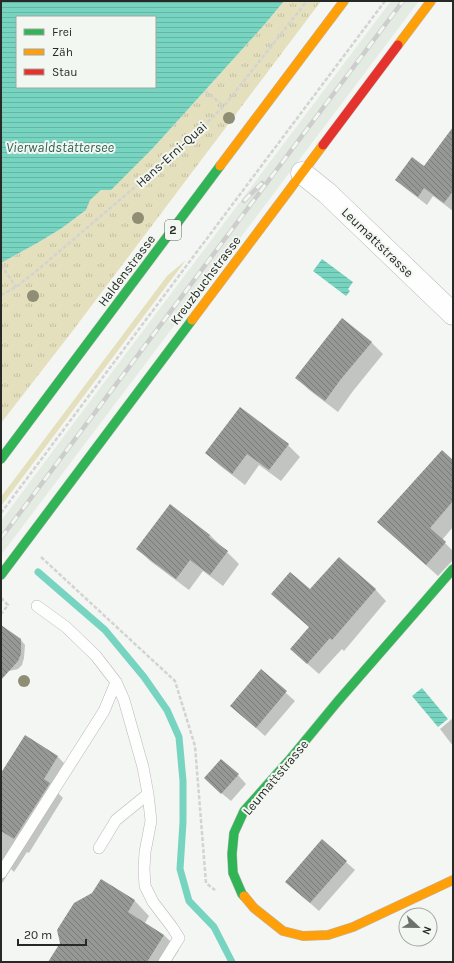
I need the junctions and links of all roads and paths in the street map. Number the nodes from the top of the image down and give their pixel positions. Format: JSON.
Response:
{"nodes":[{"id":1,"x":307,"y":1,"type":"edge"},
{"id":2,"x":344,"y":1,"type":"edge"},
{"id":3,"x":385,"y":1,"type":"edge"},
{"id":4,"x":431,"y":1,"type":"edge"},
{"id":5,"x":205,"y":90,"type":"dead end"},
{"id":6,"x":224,"y":106,"type":"junction"},
{"id":7,"x":302,"y":173,"type":"junction"},
{"id":8,"x":1,"y":265,"type":"edge"},
{"id":9,"x":16,"y":287,"type":"junction"},
{"id":10,"x":1,"y":295,"type":"edge"},
{"id":11,"x":453,"y":314,"type":"edge"},
{"id":12,"x":1,"y":459,"type":"edge"},
{"id":13,"x":1,"y":514,"type":"edge"},
{"id":14,"x":24,"y":544,"type":"junction"},
{"id":15,"x":453,"y":569,"type":"edge"},
{"id":16,"x":1,"y":574,"type":"edge"},
{"id":17,"x":1,"y":598,"type":"edge"},
{"id":18,"x":38,"y":606,"type":"dead end"},
{"id":19,"x":1,"y":614,"type":"edge"},
{"id":20,"x":116,"y":682,"type":"junction"},
{"id":21,"x":148,"y":794,"type":"junction"},
{"id":22,"x":99,"y":848,"type":"dead end"},
{"id":23,"x":1,"y":873,"type":"edge"},
{"id":24,"x":453,"y":880,"type":"edge"},
{"id":25,"x":217,"y":892,"type":"dead end"},
{"id":26,"x":164,"y":962,"type":"edge"}],
"edges":[{"from":1,"to":6,"type":"path","name":"Hans-Erni-Quai"},
{"from":2,"to":12,"type":"street","name":"Haldenstrasse","number":"2"},
{"from":3,"to":13,"type":"path"},
{"from":4,"to":7,"type":"street","name":"Kreuzbuchstrasse"},
{"from":5,"to":6,"type":"path"},
{"from":6,"to":9,"type":"path","name":"Hans-Erni-Quai"},
{"from":7,"to":11,"type":"street","name":"Leumattstrasse"},
{"from":7,"to":14,"type":"street","name":"Kreuzbuchstrasse"},
{"from":8,"to":9,"type":"path"},
{"from":9,"to":10,"type":"path","name":"Hans-Erni-Quai"},
{"from":14,"to":16,"type":"street","name":"Kreuzbuchstrasse"},
{"from":14,"to":25,"type":"path"},
{"from":15,"to":24,"type":"street","name":"Leumattstrasse"},
{"from":17,"to":19,"type":"path"},
{"from":18,"to":20,"type":"lane"},
{"from":20,"to":21,"type":"lane"},
{"from":20,"to":23,"type":"lane"},
{"from":21,"to":22,"type":"lane"},
{"from":21,"to":26,"type":"lane"}]}
